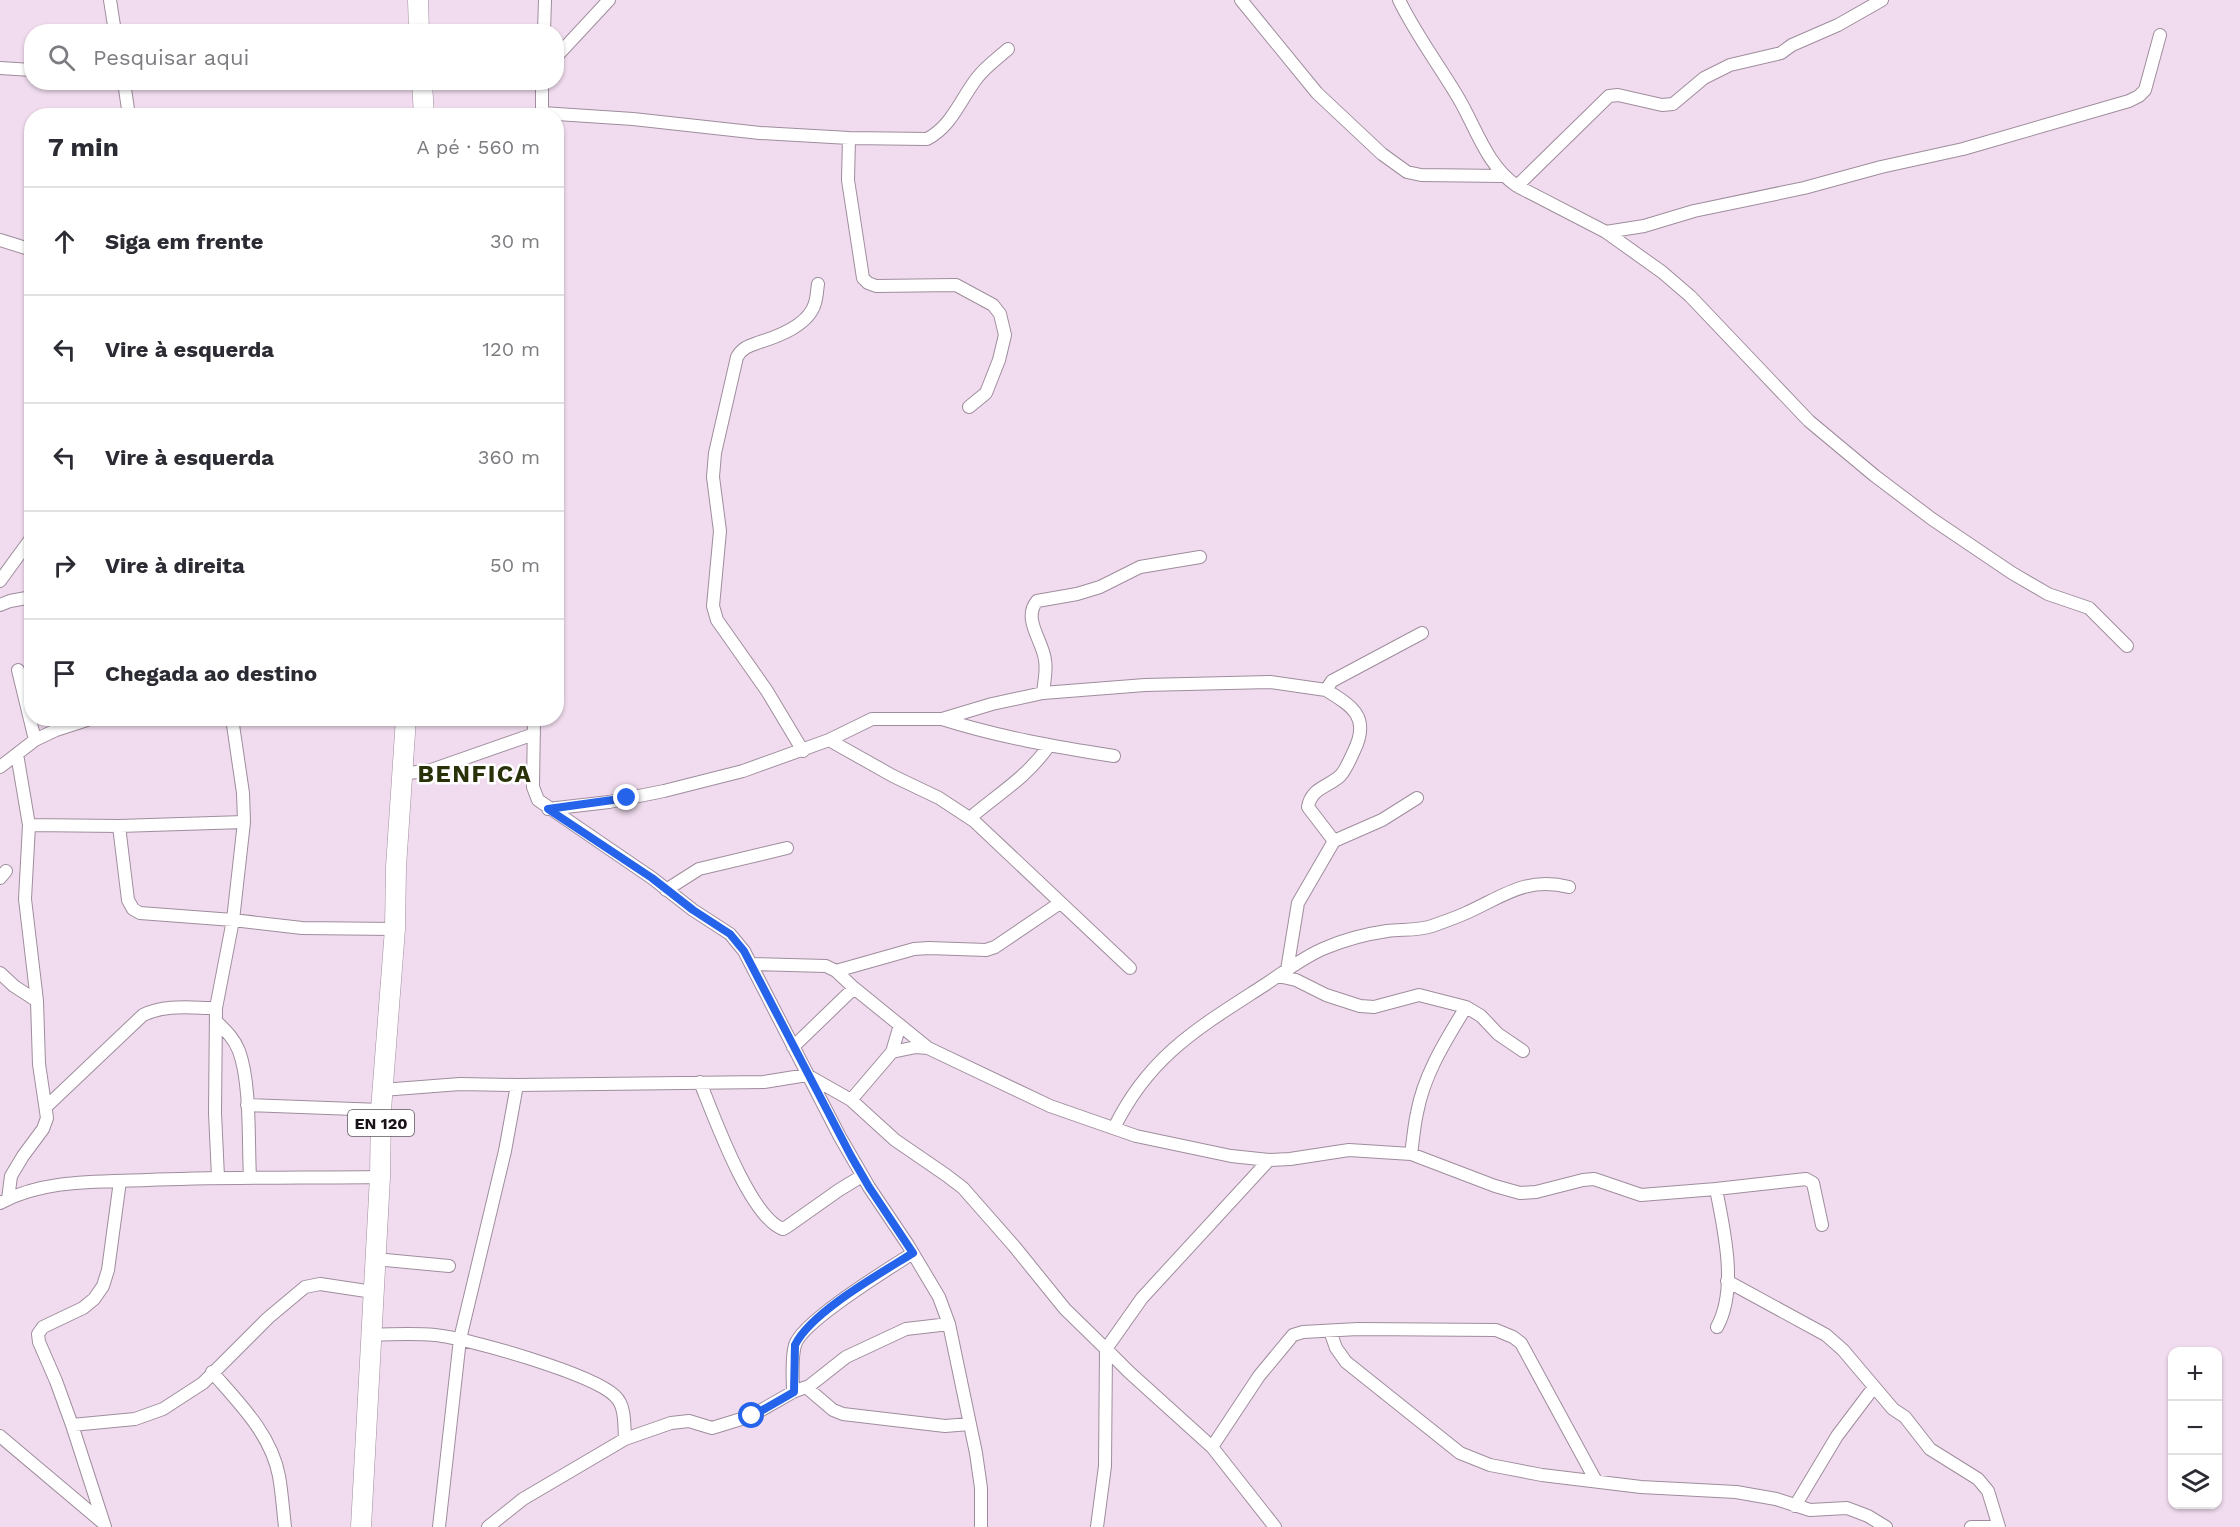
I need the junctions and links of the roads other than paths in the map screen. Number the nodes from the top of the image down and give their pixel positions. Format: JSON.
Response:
{"nodes":[{"id":1,"x":110,"y":0,"type":"edge"},
{"id":2,"x":418,"y":0,"type":"edge"},
{"id":3,"x":545,"y":0,"type":"edge"},
{"id":4,"x":609,"y":0,"type":"edge"},
{"id":5,"x":1241,"y":0,"type":"edge"},
{"id":6,"x":1399,"y":0,"type":"edge"},
{"id":7,"x":1882,"y":0,"type":"edge"},
{"id":8,"x":114,"y":24,"type":"edge"},
{"id":9,"x":419,"y":24,"type":"edge"},
{"id":10,"x":544,"y":24,"type":"edge"},
{"id":11,"x":2160,"y":35,"type":"dead end"},
{"id":12,"x":564,"y":48,"type":"edge"},
{"id":13,"x":1008,"y":49,"type":"dead end"},
{"id":14,"x":0,"y":68,"type":"edge"},
{"id":15,"x":24,"y":70,"type":"edge"},
{"id":16,"x":125,"y":90,"type":"edge"},
{"id":17,"x":422,"y":90,"type":"edge"},
{"id":18,"x":543,"y":90,"type":"edge"},
{"id":19,"x":128,"y":108,"type":"edge"},
{"id":20,"x":423,"y":108,"type":"edge"},
{"id":21,"x":542,"y":108,"type":"edge"},
{"id":22,"x":564,"y":115,"type":"edge"},
{"id":23,"x":849,"y":138,"type":"junction"},
{"id":24,"x":1503,"y":176,"type":"junction"},
{"id":25,"x":1516,"y":186,"type":"junction"},
{"id":26,"x":1606,"y":232,"type":"junction"},
{"id":27,"x":0,"y":240,"type":"edge"},
{"id":28,"x":24,"y":248,"type":"edge"},
{"id":29,"x":818,"y":284,"type":"dead end"},
{"id":30,"x":969,"y":407,"type":"dead end"},
{"id":31,"x":24,"y":548,"type":"edge"},
{"id":32,"x":1200,"y":557,"type":"dead end"},
{"id":33,"x":0,"y":581,"type":"edge"},
{"id":34,"x":24,"y":599,"type":"edge"},
{"id":35,"x":0,"y":605,"type":"edge"},
{"id":36,"x":1422,"y":633,"type":"dead end"},
{"id":37,"x":2127,"y":646,"type":"dead end"},
{"id":38,"x":18,"y":670,"type":"dead end"},
{"id":39,"x":1326,"y":690,"type":"junction"},
{"id":40,"x":1043,"y":693,"type":"junction"},
{"id":41,"x":24,"y":695,"type":"edge"},
{"id":42,"x":942,"y":719,"type":"junction"},
{"id":43,"x":32,"y":726,"type":"edge"},
{"id":44,"x":68,"y":726,"type":"edge"},
{"id":45,"x":233,"y":726,"type":"edge"},
{"id":46,"x":405,"y":726,"type":"edge"},
{"id":47,"x":534,"y":726,"type":"edge"},
{"id":48,"x":534,"y":734,"type":"junction"},
{"id":49,"x":35,"y":740,"type":"junction"},
{"id":50,"x":829,"y":740,"type":"junction"},
{"id":51,"x":1048,"y":747,"type":"junction"},
{"id":52,"x":802,"y":751,"type":"junction"},
{"id":53,"x":17,"y":754,"type":"junction"},
{"id":54,"x":1114,"y":756,"type":"dead end"},
{"id":55,"x":0,"y":767,"type":"edge"},
{"id":56,"x":402,"y":774,"type":"junction"},
{"id":57,"x":1417,"y":798,"type":"dead end"},
{"id":58,"x":548,"y":809,"type":"junction"},
{"id":59,"x":970,"y":818,"type":"junction"},
{"id":60,"x":244,"y":822,"type":"junction"},
{"id":61,"x":29,"y":825,"type":"junction"},
{"id":62,"x":119,"y":826,"type":"junction"},
{"id":63,"x":1334,"y":841,"type":"junction"},
{"id":64,"x":787,"y":848,"type":"dead end"},
{"id":65,"x":1569,"y":887,"type":"dead end"},
{"id":66,"x":666,"y":890,"type":"junction"},
{"id":67,"x":1060,"y":903,"type":"junction"},
{"id":68,"x":233,"y":920,"type":"junction"},
{"id":69,"x":395,"y":929,"type":"junction"},
{"id":70,"x":751,"y":964,"type":"junction"},
{"id":71,"x":1130,"y":968,"type":"dead end"},
{"id":72,"x":836,"y":971,"type":"junction"},
{"id":73,"x":1283,"y":973,"type":"junction"},
{"id":74,"x":0,"y":974,"type":"edge"},
{"id":75,"x":14,"y":986,"type":"junction"},
{"id":76,"x":0,"y":987,"type":"edge"},
{"id":77,"x":854,"y":988,"type":"junction"},
{"id":78,"x":37,"y":1001,"type":"junction"},
{"id":79,"x":1466,"y":1007,"type":"junction"},
{"id":80,"x":216,"y":1008,"type":"junction"},
{"id":81,"x":216,"y":1021,"type":"junction"},
{"id":82,"x":900,"y":1026,"type":"junction"},
{"id":83,"x":793,"y":1047,"type":"junction"},
{"id":84,"x":928,"y":1048,"type":"junction"},
{"id":85,"x":1523,"y":1051,"type":"dead end"},
{"id":86,"x":892,"y":1052,"type":"junction"},
{"id":87,"x":807,"y":1075,"type":"junction"},
{"id":88,"x":700,"y":1082,"type":"junction"},
{"id":89,"x":517,"y":1086,"type":"junction"},
{"id":90,"x":382,"y":1090,"type":"junction"},
{"id":91,"x":851,"y":1100,"type":"junction"},
{"id":92,"x":247,"y":1105,"type":"junction"},
{"id":93,"x":47,"y":1106,"type":"junction"},
{"id":94,"x":381,"y":1110,"type":"junction"},
{"id":95,"x":1114,"y":1128,"type":"junction"},
{"id":96,"x":1411,"y":1154,"type":"junction"},
{"id":97,"x":1269,"y":1160,"type":"junction"},
{"id":98,"x":862,"y":1176,"type":"junction"},
{"id":99,"x":218,"y":1177,"type":"junction"},
{"id":100,"x":380,"y":1177,"type":"junction"},
{"id":101,"x":249,"y":1178,"type":"junction"},
{"id":102,"x":120,"y":1181,"type":"junction"},
{"id":103,"x":1716,"y":1189,"type":"junction"},
{"id":104,"x":4,"y":1201,"type":"edge"},
{"id":105,"x":1822,"y":1225,"type":"dead end"},
{"id":106,"x":913,"y":1253,"type":"junction"},
{"id":107,"x":375,"y":1259,"type":"junction"},
{"id":108,"x":449,"y":1266,"type":"dead end"},
{"id":109,"x":1727,"y":1281,"type":"junction"},
{"id":110,"x":373,"y":1292,"type":"junction"},
{"id":111,"x":949,"y":1324,"type":"junction"},
{"id":112,"x":1717,"y":1327,"type":"dead end"},
{"id":113,"x":1330,"y":1331,"type":"junction"},
{"id":114,"x":371,"y":1335,"type":"junction"},
{"id":115,"x":460,"y":1339,"type":"junction"},
{"id":116,"x":1106,"y":1348,"type":"junction"},
{"id":117,"x":212,"y":1372,"type":"junction"},
{"id":118,"x":808,"y":1387,"type":"junction"},
{"id":119,"x":1874,"y":1387,"type":"junction"},
{"id":120,"x":794,"y":1392,"type":"junction"},
{"id":121,"x":970,"y":1424,"type":"junction"},
{"id":122,"x":72,"y":1425,"type":"junction"},
{"id":123,"x":0,"y":1436,"type":"edge"},
{"id":124,"x":625,"y":1439,"type":"junction"},
{"id":125,"x":1212,"y":1447,"type":"junction"},
{"id":126,"x":1596,"y":1481,"type":"junction"},
{"id":127,"x":1795,"y":1506,"type":"junction"},
{"id":128,"x":104,"y":1525,"type":"edge"},
{"id":129,"x":285,"y":1527,"type":"edge"},
{"id":130,"x":361,"y":1527,"type":"edge"},
{"id":131,"x":439,"y":1527,"type":"edge"},
{"id":132,"x":488,"y":1527,"type":"edge"},
{"id":133,"x":981,"y":1527,"type":"edge"},
{"id":134,"x":1097,"y":1527,"type":"edge"},
{"id":135,"x":1275,"y":1527,"type":"edge"},
{"id":136,"x":1886,"y":1527,"type":"edge"},
{"id":137,"x":1971,"y":1527,"type":"edge"},
{"id":138,"x":1992,"y":1527,"type":"edge"},
{"id":139,"x":1999,"y":1527,"type":"edge"}],
"edges":[{"from":1,"to":8,"type":"street"},
{"from":2,"to":9,"type":"main road"},
{"from":3,"to":10,"type":"street"},
{"from":4,"to":12,"type":"street"},
{"from":5,"to":24,"type":"street"},
{"from":6,"to":24,"type":"street"},
{"from":7,"to":25,"type":"street"},
{"from":11,"to":26,"type":"street"},
{"from":13,"to":23,"type":"street"},
{"from":14,"to":15,"type":"street"},
{"from":16,"to":19,"type":"street"},
{"from":17,"to":20,"type":"main road"},
{"from":18,"to":21,"type":"street"},
{"from":22,"to":23,"type":"street"},
{"from":23,"to":30,"type":"street"},
{"from":24,"to":25,"type":"street"},
{"from":25,"to":26,"type":"street"},
{"from":26,"to":37,"type":"street"},
{"from":27,"to":28,"type":"street"},
{"from":29,"to":52,"type":"street"},
{"from":31,"to":33,"type":"street"},
{"from":32,"to":40,"type":"street"},
{"from":34,"to":35,"type":"street"},
{"from":36,"to":39,"type":"street"},
{"from":38,"to":41,"type":"street"},
{"from":39,"to":40,"type":"street"},
{"from":39,"to":63,"type":"street"},
{"from":40,"to":42,"type":"street"},
{"from":42,"to":50,"type":"street"},
{"from":42,"to":51,"type":"street"},
{"from":43,"to":49,"type":"street"},
{"from":44,"to":49,"type":"street"},
{"from":45,"to":60,"type":"street"},
{"from":46,"to":56,"type":"main road","number":"EN 120"},
{"from":47,"to":48,"type":"street"},
{"from":48,"to":56,"type":"street"},
{"from":48,"to":58,"type":"street"},
{"from":49,"to":53,"type":"street"},
{"from":50,"to":52,"type":"street"},
{"from":50,"to":59,"type":"street"},
{"from":51,"to":54,"type":"street"},
{"from":51,"to":59,"type":"street"},
{"from":52,"to":58,"type":"street"},
{"from":53,"to":55,"type":"street"},
{"from":53,"to":61,"type":"street"},
{"from":56,"to":69,"type":"main road","number":"EN 120"},
{"from":57,"to":63,"type":"street"},
{"from":58,"to":66,"type":"street"},
{"from":59,"to":67,"type":"street"},
{"from":60,"to":62,"type":"street"},
{"from":60,"to":68,"type":"street"},
{"from":61,"to":62,"type":"street"},
{"from":61,"to":78,"type":"street"},
{"from":62,"to":68,"type":"street"},
{"from":63,"to":73,"type":"street"},
{"from":64,"to":66,"type":"street"},
{"from":65,"to":73,"type":"street"},
{"from":66,"to":70,"type":"street"},
{"from":67,"to":71,"type":"street"},
{"from":67,"to":72,"type":"street"},
{"from":68,"to":69,"type":"street"},
{"from":68,"to":80,"type":"street"},
{"from":69,"to":90,"type":"main road","number":"EN 120"},
{"from":70,"to":72,"type":"street"},
{"from":70,"to":83,"type":"street"},
{"from":72,"to":77,"type":"street"},
{"from":73,"to":79,"type":"street"},
{"from":73,"to":95,"type":"street"},
{"from":74,"to":75,"type":"street"},
{"from":75,"to":76,"type":"street"},
{"from":75,"to":78,"type":"street"},
{"from":77,"to":82,"type":"street"},
{"from":77,"to":83,"type":"street"},
{"from":78,"to":93,"type":"street"},
{"from":79,"to":85,"type":"street"},
{"from":79,"to":96,"type":"street"},
{"from":80,"to":81,"type":"street"},
{"from":80,"to":93,"type":"street"},
{"from":81,"to":92,"type":"street"},
{"from":81,"to":99,"type":"street"},
{"from":82,"to":84,"type":"street"},
{"from":82,"to":86,"type":"street"},
{"from":83,"to":87,"type":"street"},
{"from":84,"to":86,"type":"street"},
{"from":84,"to":95,"type":"street"},
{"from":86,"to":91,"type":"street"},
{"from":87,"to":88,"type":"street"},
{"from":87,"to":91,"type":"street"},
{"from":87,"to":98,"type":"street"},
{"from":88,"to":89,"type":"street"},
{"from":88,"to":98,"type":"street"},
{"from":89,"to":90,"type":"street"},
{"from":89,"to":115,"type":"street"},
{"from":90,"to":94,"type":"main road","number":"EN 120"},
{"from":91,"to":116,"type":"street"},
{"from":92,"to":94,"type":"street"},
{"from":92,"to":101,"type":"street"},
{"from":93,"to":104,"type":"street"},
{"from":94,"to":100,"type":"main road","number":"EN 120"},
{"from":95,"to":97,"type":"street"},
{"from":96,"to":97,"type":"street"},
{"from":96,"to":103,"type":"street"},
{"from":97,"to":116,"type":"street"},
{"from":98,"to":106,"type":"street"},
{"from":99,"to":101,"type":"street"},
{"from":99,"to":102,"type":"street"},
{"from":100,"to":101,"type":"street"},
{"from":100,"to":107,"type":"main road","number":"EN 120"},
{"from":102,"to":104,"type":"street"},
{"from":102,"to":122,"type":"street"},
{"from":103,"to":105,"type":"street"},
{"from":103,"to":109,"type":"street"},
{"from":106,"to":111,"type":"street"},
{"from":106,"to":120,"type":"street"},
{"from":107,"to":108,"type":"street"},
{"from":107,"to":110,"type":"main road","number":"EN 120"},
{"from":109,"to":112,"type":"street"},
{"from":109,"to":119,"type":"street"},
{"from":110,"to":114,"type":"main road","number":"EN 120"},
{"from":110,"to":117,"type":"street"},
{"from":111,"to":118,"type":"street"},
{"from":111,"to":121,"type":"street"},
{"from":113,"to":125,"type":"street"},
{"from":113,"to":126,"type":"street"},
{"from":113,"to":126,"type":"street"},
{"from":114,"to":115,"type":"street"},
{"from":114,"to":130,"type":"main road","number":"EN 120"},
{"from":115,"to":124,"type":"street"},
{"from":115,"to":131,"type":"street"},
{"from":116,"to":125,"type":"street"},
{"from":116,"to":134,"type":"street"},
{"from":117,"to":122,"type":"street"},
{"from":117,"to":129,"type":"street"},
{"from":118,"to":120,"type":"street"},
{"from":118,"to":121,"type":"street"},
{"from":119,"to":127,"type":"street"},
{"from":119,"to":139,"type":"street"},
{"from":120,"to":124,"type":"street"},
{"from":121,"to":133,"type":"street"},
{"from":122,"to":128,"type":"street"},
{"from":123,"to":128,"type":"street"},
{"from":124,"to":132,"type":"street"},
{"from":125,"to":135,"type":"street"},
{"from":126,"to":127,"type":"street"},
{"from":127,"to":136,"type":"street"},
{"from":137,"to":138,"type":"street"}]}
